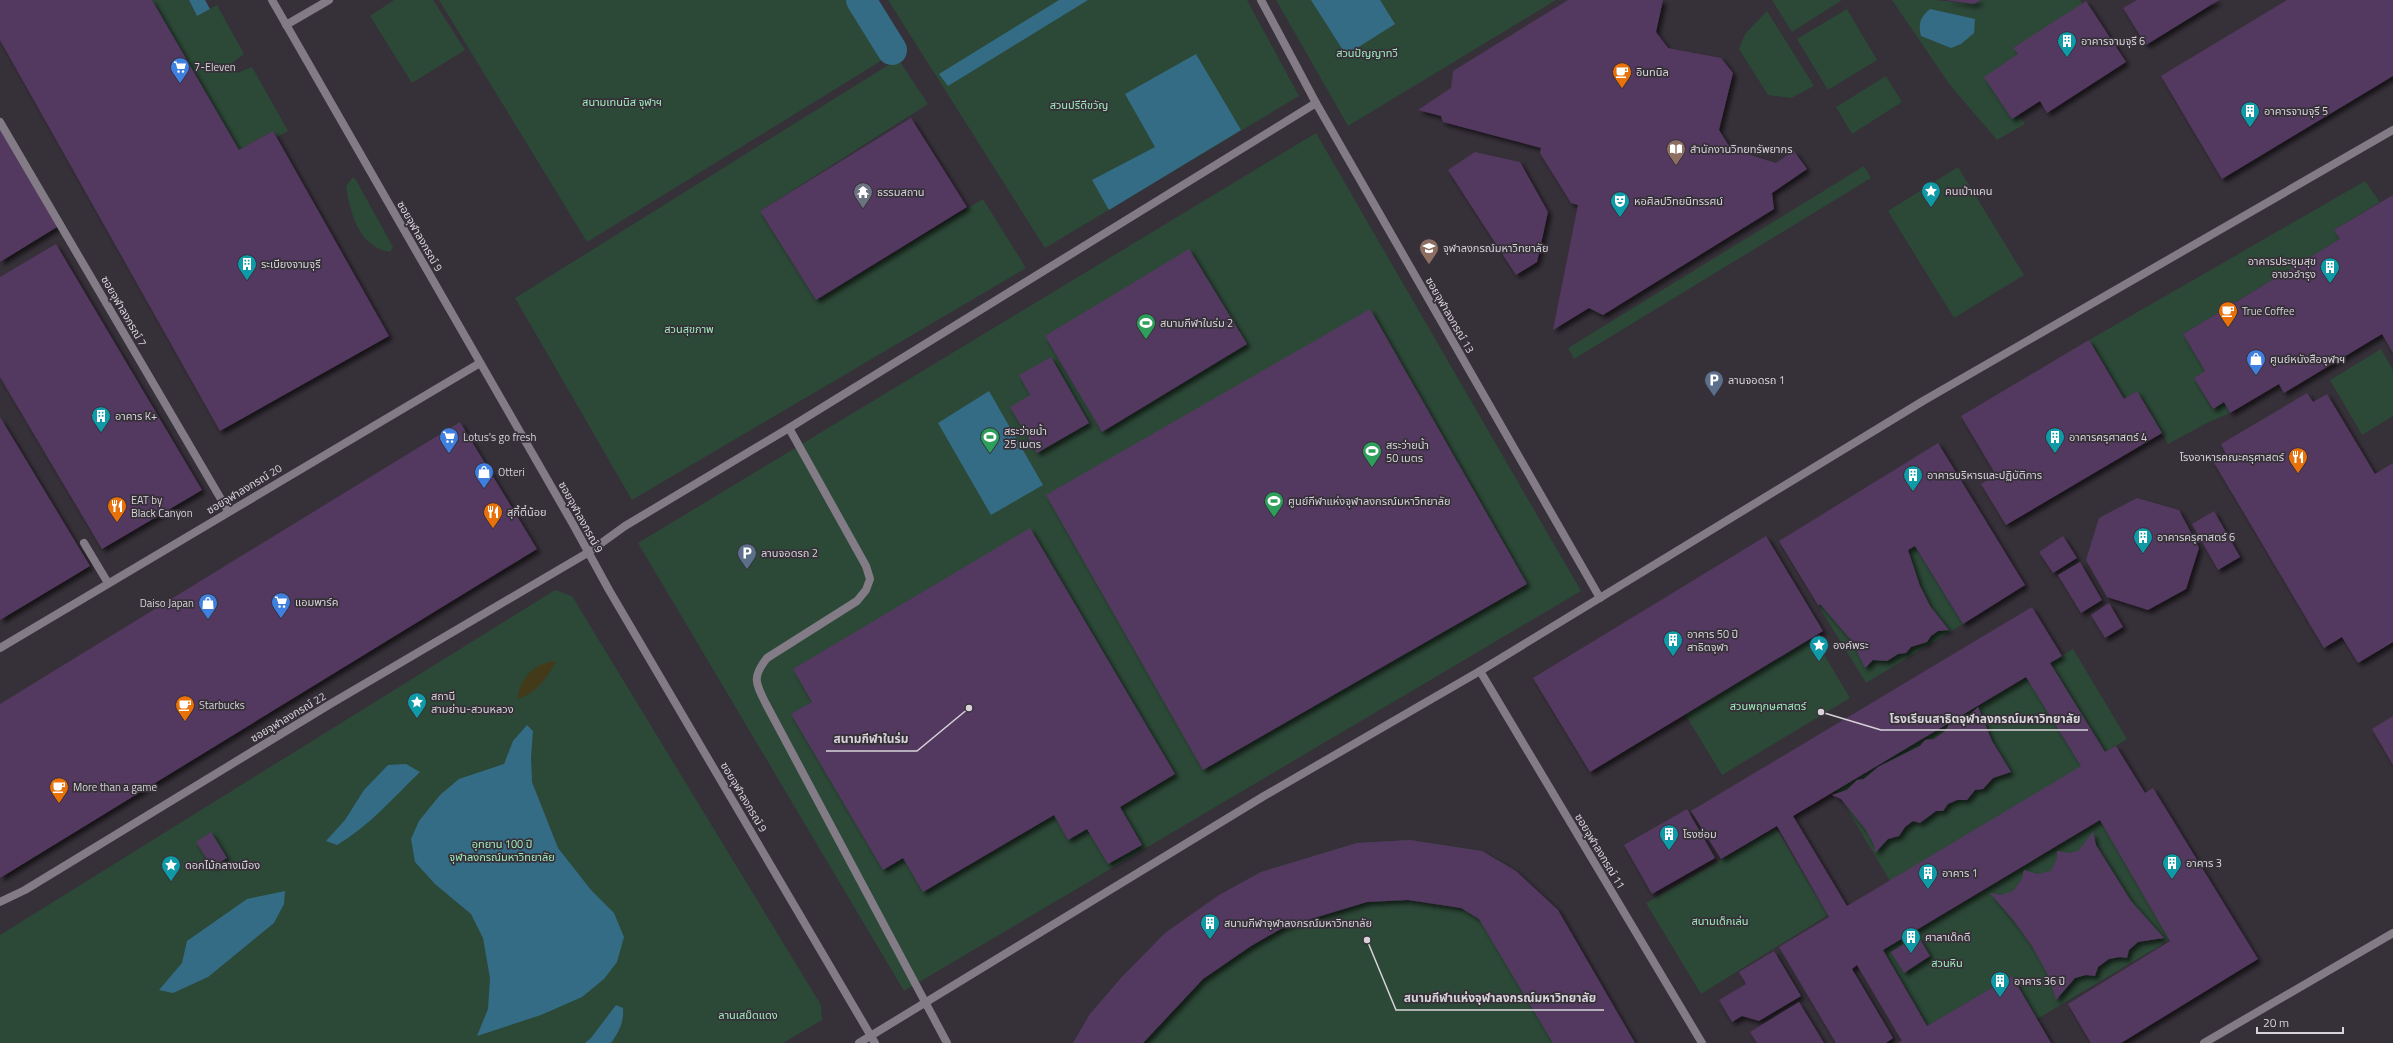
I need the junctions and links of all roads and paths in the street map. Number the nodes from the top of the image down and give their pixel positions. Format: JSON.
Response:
{"nodes":[{"id":1,"x":272,"y":0,"type":"edge"},
{"id":2,"x":329,"y":0,"type":"edge"},
{"id":3,"x":1261,"y":0,"type":"edge"},
{"id":4,"x":286,"y":25,"type":"junction"},
{"id":5,"x":1316,"y":104,"type":"junction"},
{"id":6,"x":0,"y":122,"type":"edge"},
{"id":7,"x":2393,"y":130,"type":"edge"},
{"id":8,"x":480,"y":363,"type":"junction"},
{"id":9,"x":789,"y":428,"type":"junction"},
{"id":10,"x":228,"y":511,"type":"junction"},
{"id":11,"x":84,"y":543,"type":"dead end"},
{"id":12,"x":588,"y":552,"type":"junction"},
{"id":13,"x":108,"y":583,"type":"junction"},
{"id":14,"x":1600,"y":598,"type":"junction"},
{"id":15,"x":0,"y":648,"type":"edge"},
{"id":16,"x":1480,"y":671,"type":"junction"},
{"id":17,"x":0,"y":902,"type":"edge"},
{"id":18,"x":2393,"y":933,"type":"edge"},
{"id":19,"x":926,"y":1004,"type":"junction"},
{"id":20,"x":873,"y":1040,"type":"edge"},
{"id":21,"x":859,"y":1043,"type":"edge"},
{"id":22,"x":947,"y":1043,"type":"edge"},
{"id":23,"x":1702,"y":1043,"type":"edge"},
{"id":24,"x":2204,"y":1043,"type":"edge"}],
"edges":[{"from":1,"to":4,"type":"street","name":"ซอยจุฬาลงกรณ์ 9"},
{"from":2,"to":4,"type":"street"},
{"from":3,"to":5,"type":"street","name":"ซอยจุฬาลงกรณ์ 13"},
{"from":4,"to":8,"type":"street","name":"ซอยจุฬาลงกรณ์ 9"},
{"from":5,"to":9,"type":"street","name":"ซอยจุฬาลงกรณ์ 22"},
{"from":5,"to":14,"type":"street","name":"ซอยจุฬาลงกรณ์ 13"},
{"from":6,"to":10,"type":"street","name":"ซอยจุฬาลงกรณ์ 7"},
{"from":7,"to":14,"type":"street"},
{"from":8,"to":10,"type":"street","name":"ซอยจุฬาลงกรณ์ 20"},
{"from":8,"to":12,"type":"street","name":"ซอยจุฬาลงกรณ์ 9"},
{"from":9,"to":12,"type":"street","name":"ซอยจุฬาลงกรณ์ 22"},
{"from":9,"to":19,"type":"street"},
{"from":10,"to":13,"type":"street","name":"ซอยจุฬาลงกรณ์ 20"},
{"from":11,"to":13,"type":"street"},
{"from":12,"to":17,"type":"street","name":"ซอยจุฬาลงกรณ์ 22"},
{"from":12,"to":20,"type":"street","name":"ซอยจุฬาลงกรณ์ 9"},
{"from":13,"to":15,"type":"street","name":"ซอยจุฬาลงกรณ์ 20"},
{"from":14,"to":16,"type":"street"},
{"from":16,"to":19,"type":"street"},
{"from":16,"to":23,"type":"street","name":"ซอยจุฬาลงกรณ์ 11"},
{"from":18,"to":24,"type":"street"},
{"from":19,"to":20,"type":"street"},
{"from":19,"to":22,"type":"street"},
{"from":20,"to":21,"type":"street"}]}
